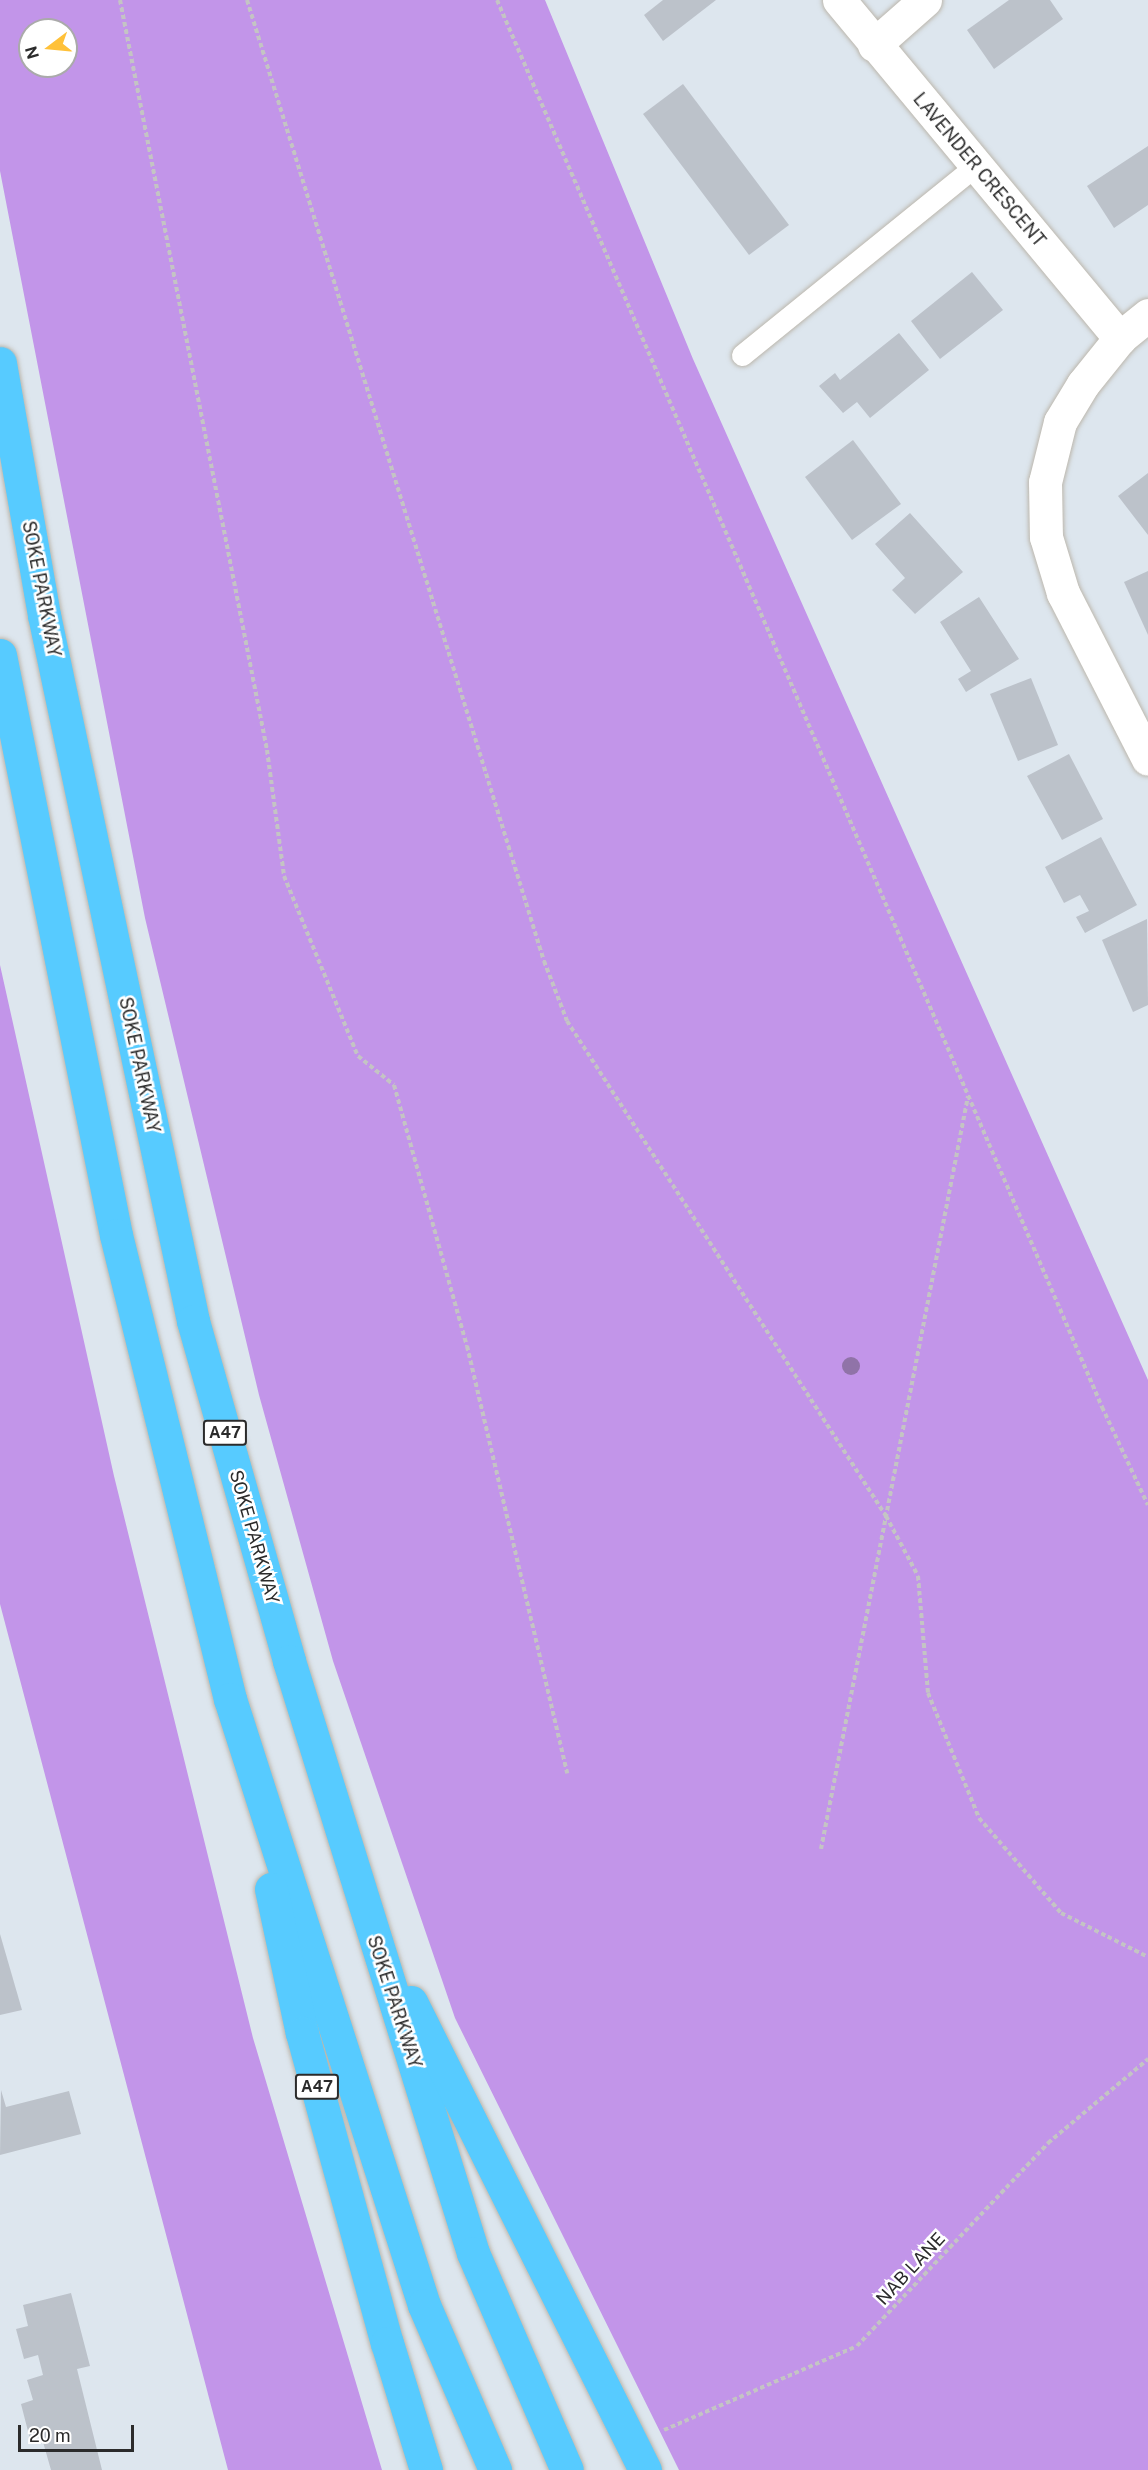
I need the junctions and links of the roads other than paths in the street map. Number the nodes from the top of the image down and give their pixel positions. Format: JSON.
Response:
{"nodes":[{"id":1,"x":839,"y":0,"type":"edge"},
{"id":2,"x":925,"y":0,"type":"edge"},
{"id":3,"x":874,"y":45,"type":"junction"},
{"id":4,"x":975,"y":166,"type":"junction"},
{"id":5,"x":1148,"y":315,"type":"edge"},
{"id":6,"x":1120,"y":338,"type":"junction"},
{"id":7,"x":742,"y":355,"type":"dead end"},
{"id":8,"x":0,"y":363,"type":"edge"},
{"id":9,"x":0,"y":655,"type":"edge"},
{"id":10,"x":1148,"y":759,"type":"edge"},
{"id":11,"x":230,"y":1699,"type":"junction"},
{"id":12,"x":364,"y":1909,"type":"junction"},
{"id":13,"x":426,"y":2470,"type":"edge"},
{"id":14,"x":495,"y":2470,"type":"edge"},
{"id":15,"x":567,"y":2470,"type":"edge"},
{"id":16,"x":645,"y":2470,"type":"edge"}],
"edges":[{"from":1,"to":3,"type":"street","name":"LAVENDER CRESCENT"},
{"from":2,"to":3,"type":"street"},
{"from":3,"to":4,"type":"street","name":"LAVENDER CRESCENT"},
{"from":4,"to":6,"type":"street","name":"LAVENDER CRESCENT"},
{"from":4,"to":7,"type":"lane"},
{"from":5,"to":6,"type":"street"},
{"from":6,"to":10,"type":"street"},
{"from":8,"to":12,"type":"highway","name":"SOKE PARKWAY","number":"A47"},
{"from":9,"to":11,"type":"highway","number":"A47"},
{"from":11,"to":13,"type":"highway","number":"A47"},
{"from":11,"to":14,"type":"highway","number":"A47"},
{"from":12,"to":15,"type":"highway","name":"SOKE PARKWAY","number":"A47"},
{"from":12,"to":16,"type":"highway","number":"A47"}]}
